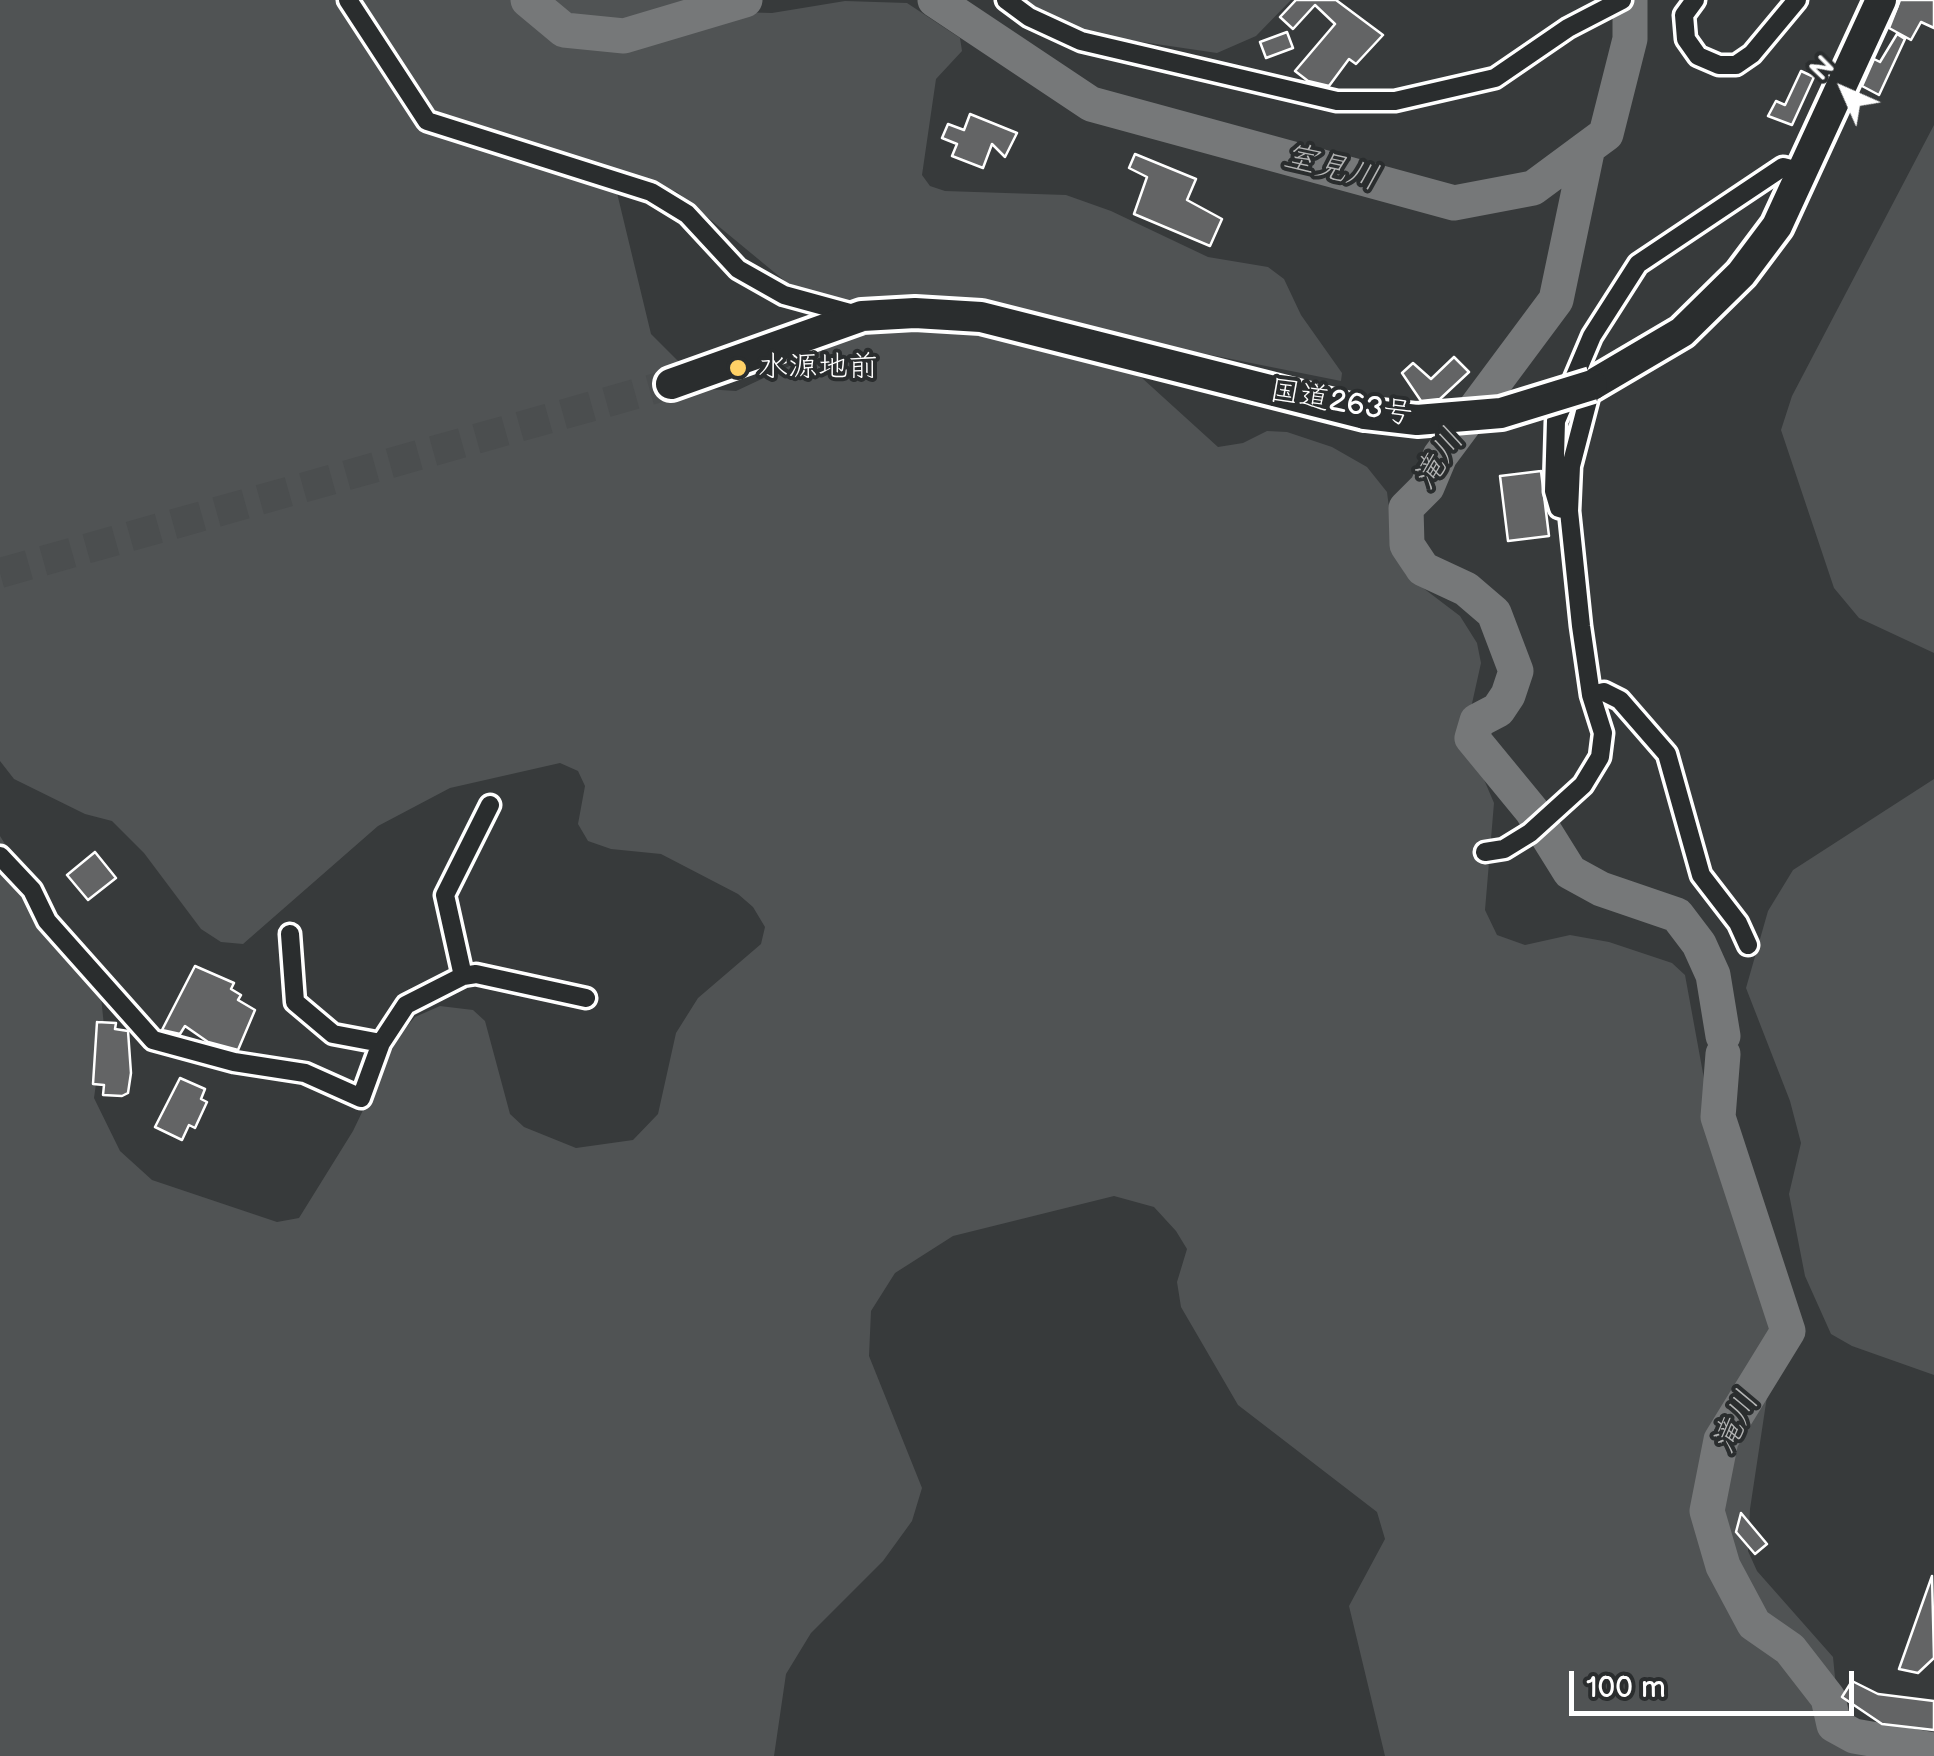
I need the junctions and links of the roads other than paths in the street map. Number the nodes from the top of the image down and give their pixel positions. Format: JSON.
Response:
{"nodes":[{"id":1,"x":348,"y":0,"type":"edge"},
{"id":2,"x":1006,"y":0,"type":"edge"},
{"id":3,"x":1622,"y":0,"type":"edge"},
{"id":4,"x":1695,"y":0,"type":"edge"},
{"id":5,"x":1796,"y":0,"type":"edge"},
{"id":6,"x":1874,"y":2,"type":"edge"},
{"id":7,"x":1803,"y":172,"type":"junction"},
{"id":8,"x":862,"y":316,"type":"junction"},
{"id":9,"x":671,"y":384,"type":"tunnel mouth"},
{"id":10,"x":1592,"y":385,"type":"junction"},
{"id":11,"x":1569,"y":510,"type":"junction"},
{"id":12,"x":1591,"y":695,"type":"junction"},
{"id":13,"x":490,"y":805,"type":"dead end"},
{"id":14,"x":1485,"y":852,"type":"dead end"},
{"id":15,"x":0,"y":856,"type":"edge"},
{"id":16,"x":290,"y":934,"type":"dead end"},
{"id":17,"x":1748,"y":945,"type":"dead end"},
{"id":18,"x":463,"y":976,"type":"junction"},
{"id":19,"x":586,"y":998,"type":"dead end"},
{"id":20,"x":381,"y":1043,"type":"junction"}],
"edges":[{"from":1,"to":8,"type":"street"},
{"from":2,"to":3,"type":"street"},
{"from":4,"to":5,"type":"street"},
{"from":6,"to":7,"type":"highway","name":"国道263号"},
{"from":7,"to":10,"type":"highway","name":"国道263号"},
{"from":7,"to":11,"type":"street"},
{"from":8,"to":9,"type":"highway","name":"国道263号"},
{"from":8,"to":10,"type":"highway","name":"国道263号","bridge":true},
{"from":10,"to":11,"type":"street"},
{"from":11,"to":12,"type":"street"},
{"from":12,"to":14,"type":"street"},
{"from":12,"to":17,"type":"street"},
{"from":13,"to":18,"type":"street"},
{"from":15,"to":20,"type":"street"},
{"from":16,"to":20,"type":"street"},
{"from":18,"to":19,"type":"street"},
{"from":18,"to":20,"type":"street"}]}
